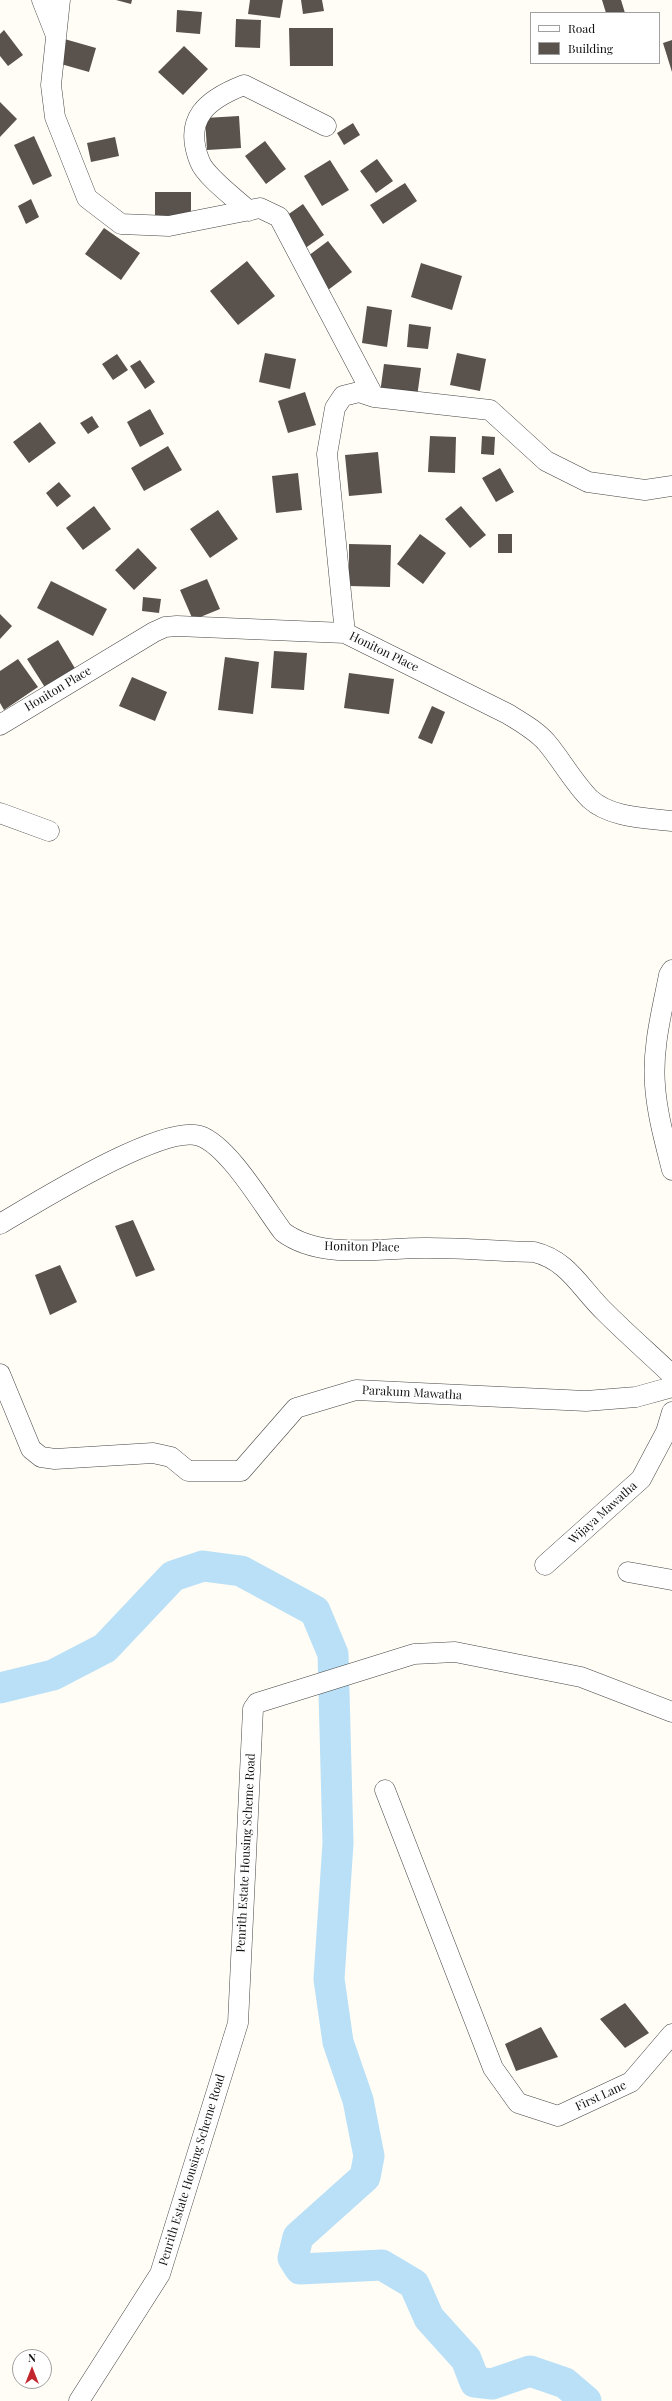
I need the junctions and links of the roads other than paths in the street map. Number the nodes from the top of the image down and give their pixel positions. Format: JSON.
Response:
{"nodes":[{"id":1,"x":42,"y":0,"type":"edge"},
{"id":2,"x":60,"y":0,"type":"edge"},
{"id":3,"x":56,"y":36,"type":"junction"},
{"id":4,"x":326,"y":126,"type":"dead end"},
{"id":5,"x":249,"y":211,"type":"junction"},
{"id":6,"x":374,"y":397,"type":"junction"},
{"id":7,"x":672,"y":486,"type":"edge"},
{"id":8,"x":345,"y":633,"type":"junction"},
{"id":9,"x":0,"y":725,"type":"edge"},
{"id":10,"x":0,"y":813,"type":"edge"},
{"id":11,"x":672,"y":821,"type":"edge"},
{"id":12,"x":50,"y":831,"type":"dead end"},
{"id":13,"x":672,"y":970,"type":"edge"},
{"id":14,"x":672,"y":1170,"type":"edge"},
{"id":15,"x":0,"y":1224,"type":"edge"},
{"id":16,"x":0,"y":1374,"type":"edge"},
{"id":17,"x":672,"y":1375,"type":"edge"},
{"id":18,"x":672,"y":1387,"type":"edge"},
{"id":19,"x":672,"y":1412,"type":"edge"},
{"id":20,"x":545,"y":1565,"type":"dead end"},
{"id":21,"x":628,"y":1572,"type":"dead end"},
{"id":22,"x":672,"y":1580,"type":"edge"},
{"id":23,"x":672,"y":1712,"type":"edge"},
{"id":24,"x":385,"y":1790,"type":"dead end"},
{"id":25,"x":672,"y":2034,"type":"edge"},
{"id":26,"x":79,"y":2401,"type":"edge"}],
"edges":[{"from":1,"to":3,"type":"street"},
{"from":2,"to":3,"type":"street"},
{"from":3,"to":5,"type":"street"},
{"from":4,"to":5,"type":"street"},
{"from":5,"to":6,"type":"street"},
{"from":6,"to":7,"type":"street"},
{"from":6,"to":8,"type":"street"},
{"from":8,"to":9,"type":"street","name":"Honiton Place"},
{"from":8,"to":11,"type":"street","name":"Honiton Place"},
{"from":10,"to":12,"type":"street"},
{"from":13,"to":14,"type":"street"},
{"from":15,"to":17,"type":"street","name":"Honiton Place"},
{"from":16,"to":18,"type":"street","name":"Parakum Mawatha"},
{"from":19,"to":20,"type":"street","name":"Wijaya Mawatha"},
{"from":21,"to":22,"type":"street"},
{"from":23,"to":26,"type":"street","name":"Penrith Estate Housing Scheme Road"},
{"from":24,"to":25,"type":"street","name":"First Lane"}]}
